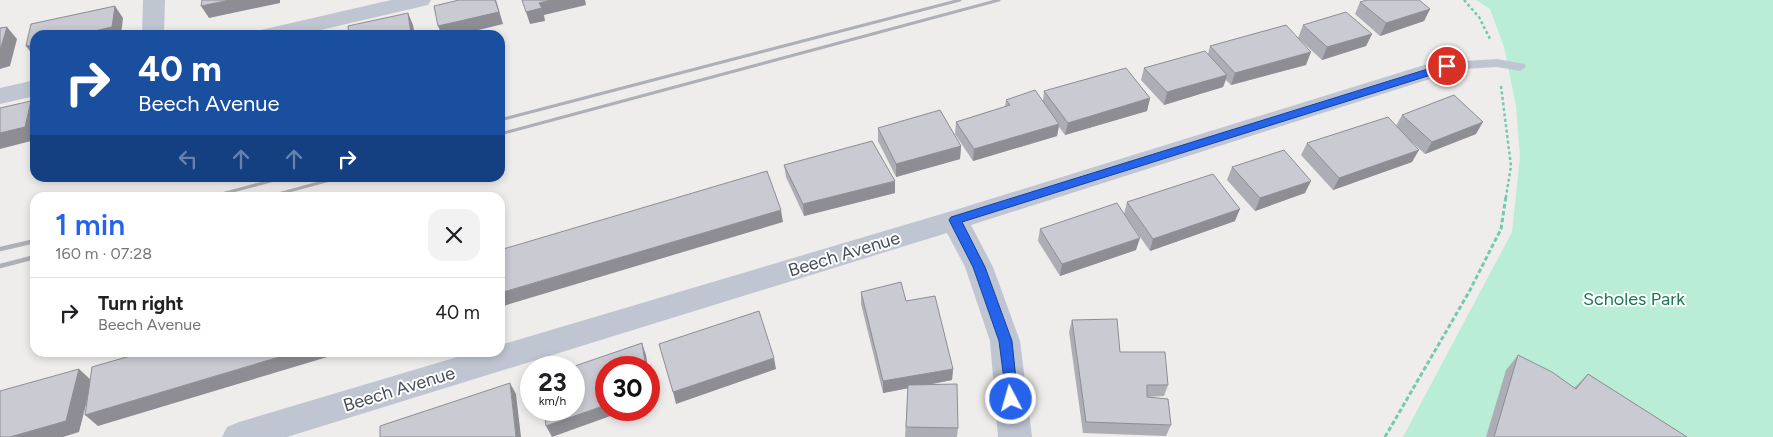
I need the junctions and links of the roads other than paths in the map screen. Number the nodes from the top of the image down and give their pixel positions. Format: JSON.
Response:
{"nodes":[{"id":1,"x":154,"y":0,"type":"edge"},
{"id":2,"x":420,"y":0,"type":"edge"},
{"id":3,"x":153,"y":30,"type":"edge"},
{"id":4,"x":291,"y":30,"type":"edge"},
{"id":5,"x":1447,"y":66,"type":"joint"},
{"id":6,"x":1520,"y":67,"type":"dead end"},
{"id":7,"x":30,"y":89,"type":"edge"},
{"id":8,"x":0,"y":96,"type":"edge"},
{"id":9,"x":955,"y":220,"type":"junction"},
{"id":10,"x":505,"y":356,"type":"edge"},
{"id":11,"x":503,"y":357,"type":"edge"},
{"id":12,"x":239,"y":437,"type":"edge"},
{"id":13,"x":1015,"y":437,"type":"edge"}],
"edges":[{"from":1,"to":3,"type":"street"},
{"from":2,"to":4,"type":"street"},
{"from":5,"to":6,"type":"lane"},
{"from":5,"to":9,"type":"street","name":"Beech Avenue"},
{"from":7,"to":8,"type":"street"},
{"from":9,"to":10,"type":"street","name":"Beech Avenue"},
{"from":9,"to":13,"type":"street"},
{"from":11,"to":12,"type":"street","name":"Beech Avenue"}]}
